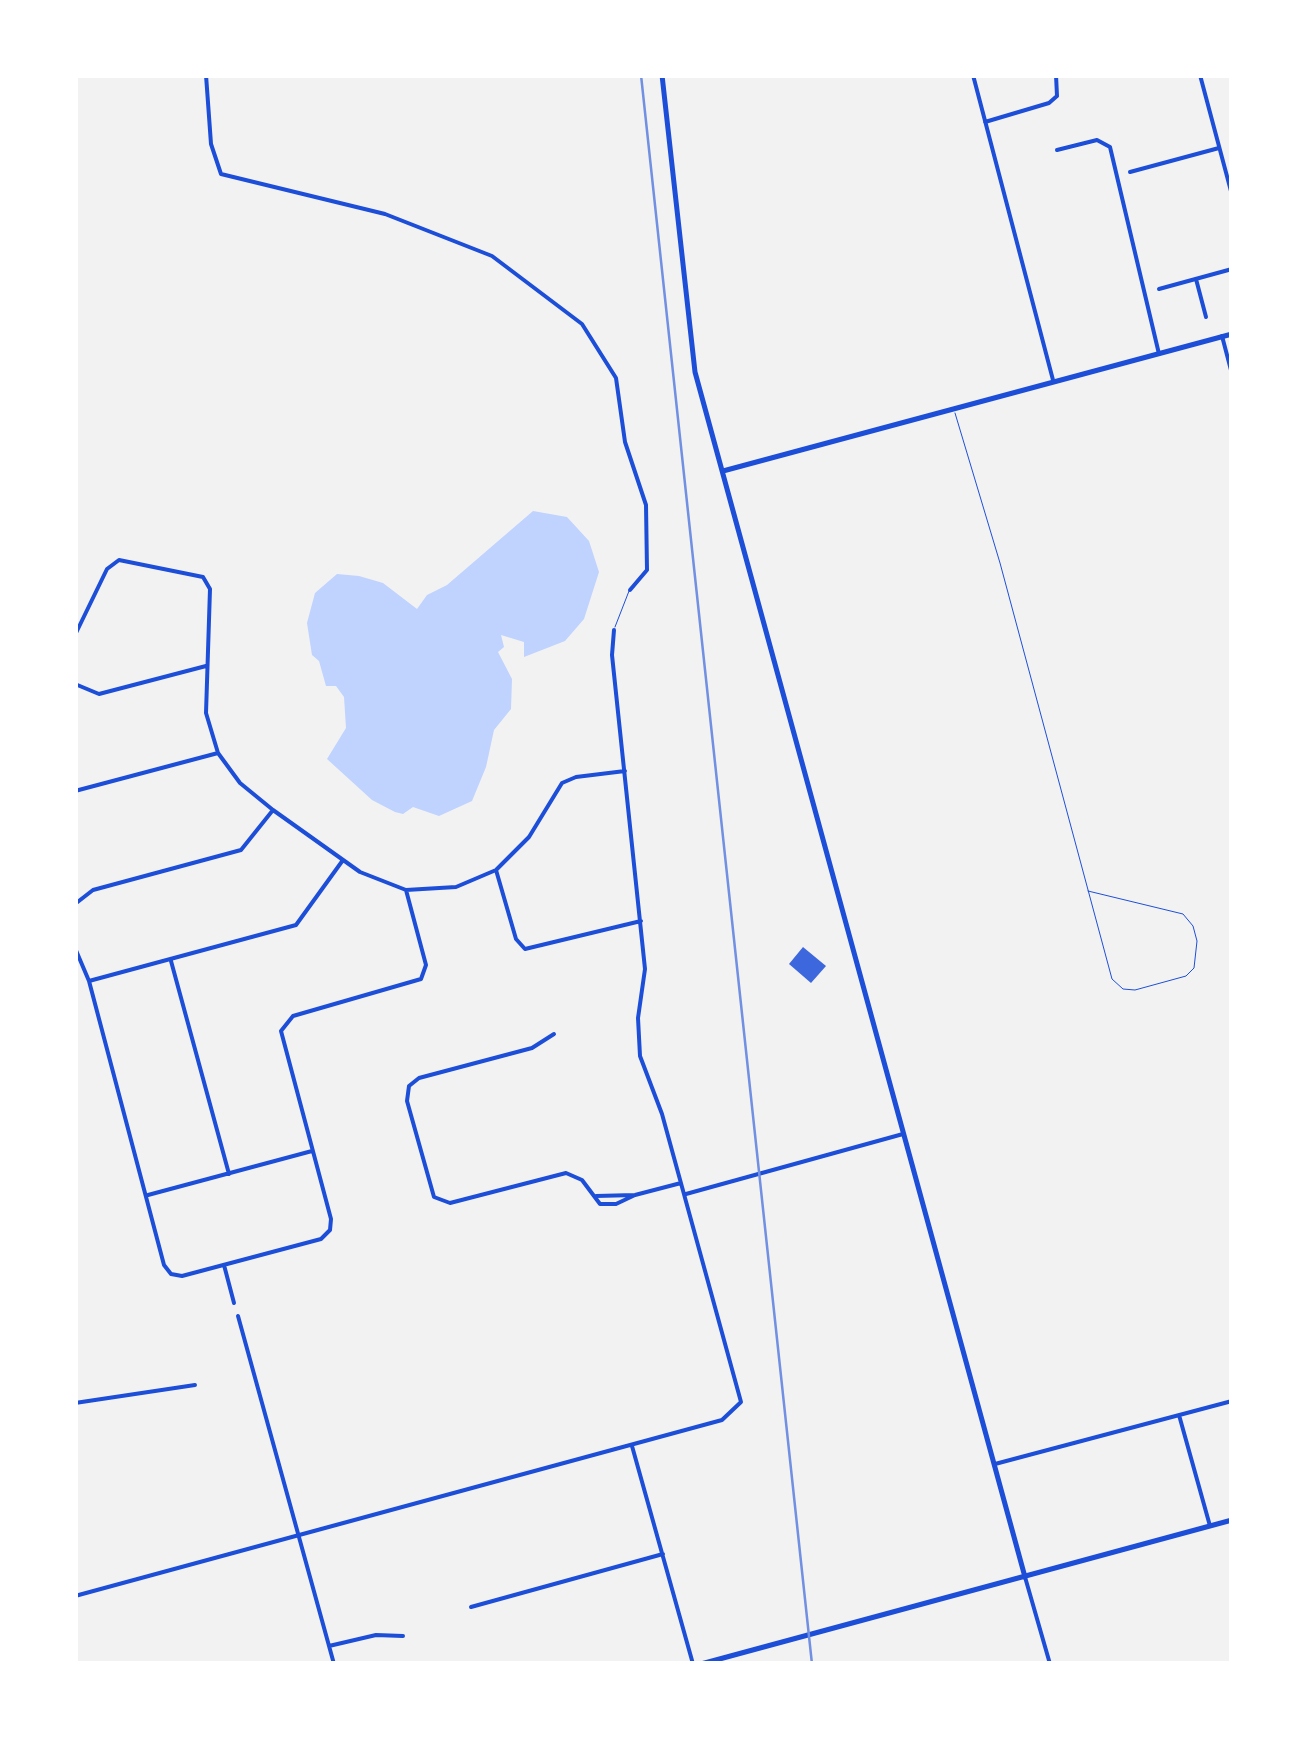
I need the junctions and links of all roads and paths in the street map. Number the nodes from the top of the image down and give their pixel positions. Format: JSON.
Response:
{"nodes":[{"id":1,"x":206,"y":75,"type":"edge"},
{"id":2,"x":662,"y":75,"type":"edge"},
{"id":3,"x":973,"y":75,"type":"edge"},
{"id":4,"x":1056,"y":75,"type":"edge"},
{"id":5,"x":1200,"y":75,"type":"edge"},
{"id":6,"x":986,"y":122,"type":"junction"},
{"id":7,"x":1220,"y":148,"type":"junction"},
{"id":8,"x":1057,"y":150,"type":"dead end"},
{"id":9,"x":1130,"y":172,"type":"dead end"},
{"id":10,"x":1232,"y":195,"type":"edge"},
{"id":11,"x":1232,"y":269,"type":"edge"},
{"id":12,"x":1196,"y":279,"type":"junction"},
{"id":13,"x":1159,"y":290,"type":"dead end"},
{"id":14,"x":1206,"y":317,"type":"dead end"},
{"id":15,"x":1232,"y":334,"type":"edge"},
{"id":16,"x":1222,"y":336,"type":"junction"},
{"id":17,"x":1159,"y":354,"type":"junction"},
{"id":18,"x":1232,"y":374,"type":"edge"},
{"id":19,"x":1053,"y":383,"type":"junction"},
{"id":20,"x":954,"y":410,"type":"junction"},
{"id":21,"x":722,"y":471,"type":"junction"},
{"id":22,"x":630,"y":590,"type":"joint"},
{"id":23,"x":614,"y":630,"type":"joint"},
{"id":24,"x":75,"y":635,"type":"edge"},
{"id":25,"x":206,"y":666,"type":"junction"},
{"id":26,"x":75,"y":684,"type":"edge"},
{"id":27,"x":218,"y":752,"type":"junction"},
{"id":28,"x":625,"y":770,"type":"junction"},
{"id":29,"x":75,"y":790,"type":"edge"},
{"id":30,"x":272,"y":810,"type":"junction"},
{"id":31,"x":343,"y":860,"type":"junction"},
{"id":32,"x":496,"y":870,"type":"junction"},
{"id":33,"x":406,"y":890,"type":"junction"},
{"id":34,"x":1088,"y":891,"type":"junction"},
{"id":35,"x":75,"y":904,"type":"edge"},
{"id":36,"x":641,"y":921,"type":"junction"},
{"id":37,"x":75,"y":948,"type":"edge"},
{"id":38,"x":171,"y":960,"type":"junction"},
{"id":39,"x":89,"y":981,"type":"junction"},
{"id":40,"x":554,"y":1034,"type":"dead end"},
{"id":41,"x":902,"y":1134,"type":"junction"},
{"id":42,"x":312,"y":1151,"type":"junction"},
{"id":43,"x":229,"y":1174,"type":"junction"},
{"id":44,"x":682,"y":1182,"type":"junction"},
{"id":45,"x":684,"y":1194,"type":"junction"},
{"id":46,"x":147,"y":1196,"type":"junction"},
{"id":47,"x":224,"y":1265,"type":"junction"},
{"id":48,"x":234,"y":1303,"type":"dead end"},
{"id":49,"x":238,"y":1316,"type":"dead end"},
{"id":50,"x":195,"y":1385,"type":"dead end"},
{"id":51,"x":1232,"y":1401,"type":"edge"},
{"id":52,"x":75,"y":1403,"type":"edge"},
{"id":53,"x":1179,"y":1416,"type":"junction"},
{"id":54,"x":632,"y":1446,"type":"junction"},
{"id":55,"x":992,"y":1465,"type":"junction"},
{"id":56,"x":1232,"y":1520,"type":"edge"},
{"id":57,"x":1210,"y":1526,"type":"junction"},
{"id":58,"x":298,"y":1535,"type":"junction"},
{"id":59,"x":662,"y":1554,"type":"junction"},
{"id":60,"x":1024,"y":1576,"type":"junction"},
{"id":61,"x":75,"y":1596,"type":"edge"},
{"id":62,"x":470,"y":1606,"type":"dead end"},
{"id":63,"x":403,"y":1636,"type":"dead end"},
{"id":64,"x":329,"y":1646,"type":"junction"},
{"id":65,"x":334,"y":1664,"type":"edge"},
{"id":66,"x":693,"y":1664,"type":"edge"},
{"id":67,"x":701,"y":1664,"type":"edge"},
{"id":68,"x":1050,"y":1664,"type":"edge"}],
"edges":[{"from":1,"to":22,"type":"street"},
{"from":2,"to":21,"type":"street"},
{"from":3,"to":6,"type":"street"},
{"from":4,"to":6,"type":"street"},
{"from":5,"to":7,"type":"street"},
{"from":6,"to":19,"type":"street"},
{"from":7,"to":9,"type":"street"},
{"from":7,"to":10,"type":"street"},
{"from":8,"to":17,"type":"street"},
{"from":11,"to":12,"type":"street"},
{"from":12,"to":13,"type":"street"},
{"from":12,"to":14,"type":"street"},
{"from":15,"to":16,"type":"street"},
{"from":16,"to":17,"type":"street"},
{"from":16,"to":18,"type":"street"},
{"from":17,"to":19,"type":"street"},
{"from":19,"to":20,"type":"street"},
{"from":20,"to":21,"type":"street"},
{"from":20,"to":34,"type":"lane"},
{"from":21,"to":41,"type":"street"},
{"from":22,"to":23,"type":"lane"},
{"from":23,"to":28,"type":"street"},
{"from":24,"to":25,"type":"street"},
{"from":25,"to":26,"type":"street"},
{"from":25,"to":27,"type":"street"},
{"from":27,"to":29,"type":"street"},
{"from":27,"to":30,"type":"street"},
{"from":28,"to":32,"type":"street"},
{"from":28,"to":36,"type":"street"},
{"from":30,"to":31,"type":"street"},
{"from":30,"to":35,"type":"street"},
{"from":31,"to":33,"type":"street"},
{"from":31,"to":38,"type":"street"},
{"from":32,"to":33,"type":"street"},
{"from":32,"to":36,"type":"street"},
{"from":33,"to":42,"type":"street"},
{"from":34,"to":34,"type":"lane"},
{"from":36,"to":44,"type":"street"},
{"from":37,"to":39,"type":"street"},
{"from":38,"to":39,"type":"street"},
{"from":38,"to":43,"type":"street"},
{"from":39,"to":46,"type":"street"},
{"from":40,"to":44,"type":"street"},
{"from":41,"to":45,"type":"street"},
{"from":41,"to":55,"type":"street"},
{"from":42,"to":43,"type":"street"},
{"from":42,"to":47,"type":"street"},
{"from":43,"to":46,"type":"street"},
{"from":44,"to":45,"type":"street"},
{"from":45,"to":54,"type":"street"},
{"from":46,"to":47,"type":"street"},
{"from":47,"to":48,"type":"street"},
{"from":49,"to":58,"type":"street"},
{"from":50,"to":52,"type":"street"},
{"from":51,"to":53,"type":"street"},
{"from":53,"to":55,"type":"street"},
{"from":53,"to":57,"type":"street"},
{"from":54,"to":58,"type":"street"},
{"from":54,"to":59,"type":"street"},
{"from":55,"to":60,"type":"street"},
{"from":56,"to":57,"type":"street"},
{"from":57,"to":60,"type":"street"},
{"from":58,"to":61,"type":"street"},
{"from":58,"to":64,"type":"street"},
{"from":59,"to":62,"type":"street"},
{"from":59,"to":66,"type":"street"},
{"from":60,"to":67,"type":"street"},
{"from":60,"to":68,"type":"street"},
{"from":63,"to":64,"type":"street"},
{"from":64,"to":65,"type":"street"}]}
